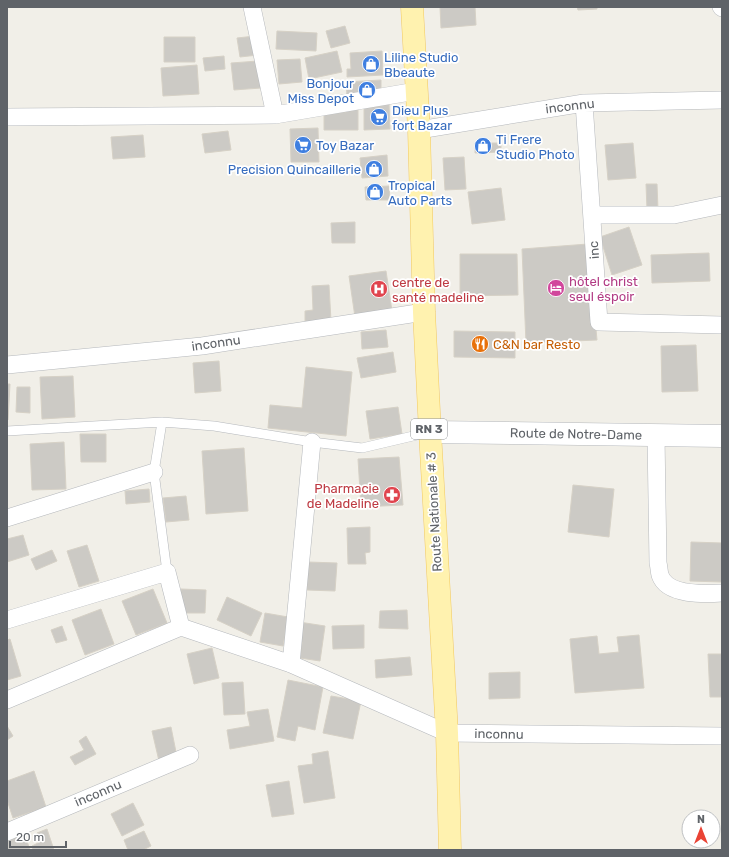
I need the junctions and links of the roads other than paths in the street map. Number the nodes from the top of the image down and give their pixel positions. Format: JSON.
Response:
{"nodes":[{"id":1,"x":252,"y":7,"type":"edge"},
{"id":2,"x":412,"y":7,"type":"edge"},
{"id":3,"x":416,"y":91,"type":"junction"},
{"id":4,"x":722,"y":100,"type":"edge"},
{"id":5,"x":584,"y":103,"type":"junction"},
{"id":6,"x":276,"y":115,"type":"junction"},
{"id":7,"x":7,"y":117,"type":"edge"},
{"id":8,"x":419,"y":130,"type":"junction"},
{"id":9,"x":722,"y":205,"type":"edge"},
{"id":10,"x":592,"y":215,"type":"junction"},
{"id":11,"x":424,"y":312,"type":"junction"},
{"id":12,"x":722,"y":325,"type":"edge"},
{"id":13,"x":7,"y":365,"type":"edge"},
{"id":14,"x":162,"y":422,"type":"junction"},
{"id":15,"x":7,"y":431,"type":"edge"},
{"id":16,"x":430,"y":432,"type":"junction"},
{"id":17,"x":656,"y":436,"type":"junction"},
{"id":18,"x":722,"y":436,"type":"edge"},
{"id":19,"x":312,"y":442,"type":"junction"},
{"id":20,"x":154,"y":472,"type":"junction"},
{"id":21,"x":7,"y":518,"type":"edge"},
{"id":22,"x":168,"y":572,"type":"junction"},
{"id":23,"x":722,"y":593,"type":"edge"},
{"id":24,"x":7,"y":620,"type":"edge"},
{"id":25,"x":181,"y":627,"type":"junction"},
{"id":26,"x":291,"y":664,"type":"junction"},
{"id":27,"x":7,"y":700,"type":"edge"},
{"id":28,"x":447,"y":733,"type":"junction"},
{"id":29,"x":722,"y":736,"type":"edge"},
{"id":30,"x":190,"y":755,"type":"dead end"},
{"id":31,"x":7,"y":832,"type":"edge"},
{"id":32,"x":450,"y":850,"type":"edge"}],
"edges":[{"from":1,"to":6,"type":"street"},
{"from":2,"to":3,"type":"main road","name":"Route Nationale # 3","number":"RN 3"},
{"from":3,"to":6,"type":"street"},
{"from":3,"to":8,"type":"main road","name":"Route Nationale # 3","number":"RN 3"},
{"from":4,"to":5,"type":"street","name":"inconnu"},
{"from":5,"to":8,"type":"street","name":"inconnu"},
{"from":5,"to":10,"type":"street","name":"inc"},
{"from":6,"to":7,"type":"street"},
{"from":8,"to":11,"type":"main road","name":"Route Nationale # 3","number":"RN 3"},
{"from":9,"to":10,"type":"street"},
{"from":10,"to":12,"type":"street","name":"inc"},
{"from":11,"to":13,"type":"street","name":"inconnu"},
{"from":11,"to":16,"type":"main road","name":"Route Nationale # 3","number":"RN 3"},
{"from":14,"to":15,"type":"lane"},
{"from":14,"to":19,"type":"lane"},
{"from":14,"to":20,"type":"lane"},
{"from":16,"to":17,"type":"street","name":"Route de Notre-Dame"},
{"from":16,"to":19,"type":"lane"},
{"from":16,"to":28,"type":"main road","name":"Route Nationale # 3","number":"RN 3"},
{"from":17,"to":18,"type":"street","name":"Route de Notre-Dame"},
{"from":17,"to":23,"type":"street"},
{"from":19,"to":26,"type":"street"},
{"from":20,"to":21,"type":"street"},
{"from":20,"to":22,"type":"lane"},
{"from":22,"to":24,"type":"street"},
{"from":22,"to":25,"type":"street"},
{"from":25,"to":26,"type":"street","name":"inconnu"},
{"from":25,"to":27,"type":"street"},
{"from":26,"to":28,"type":"street","name":"inconnu"},
{"from":28,"to":29,"type":"street","name":"inconnu"},
{"from":28,"to":32,"type":"main road","name":"Route Nationale # 3","number":"RN 3"},
{"from":30,"to":31,"type":"street","name":"inconnu"}]}
